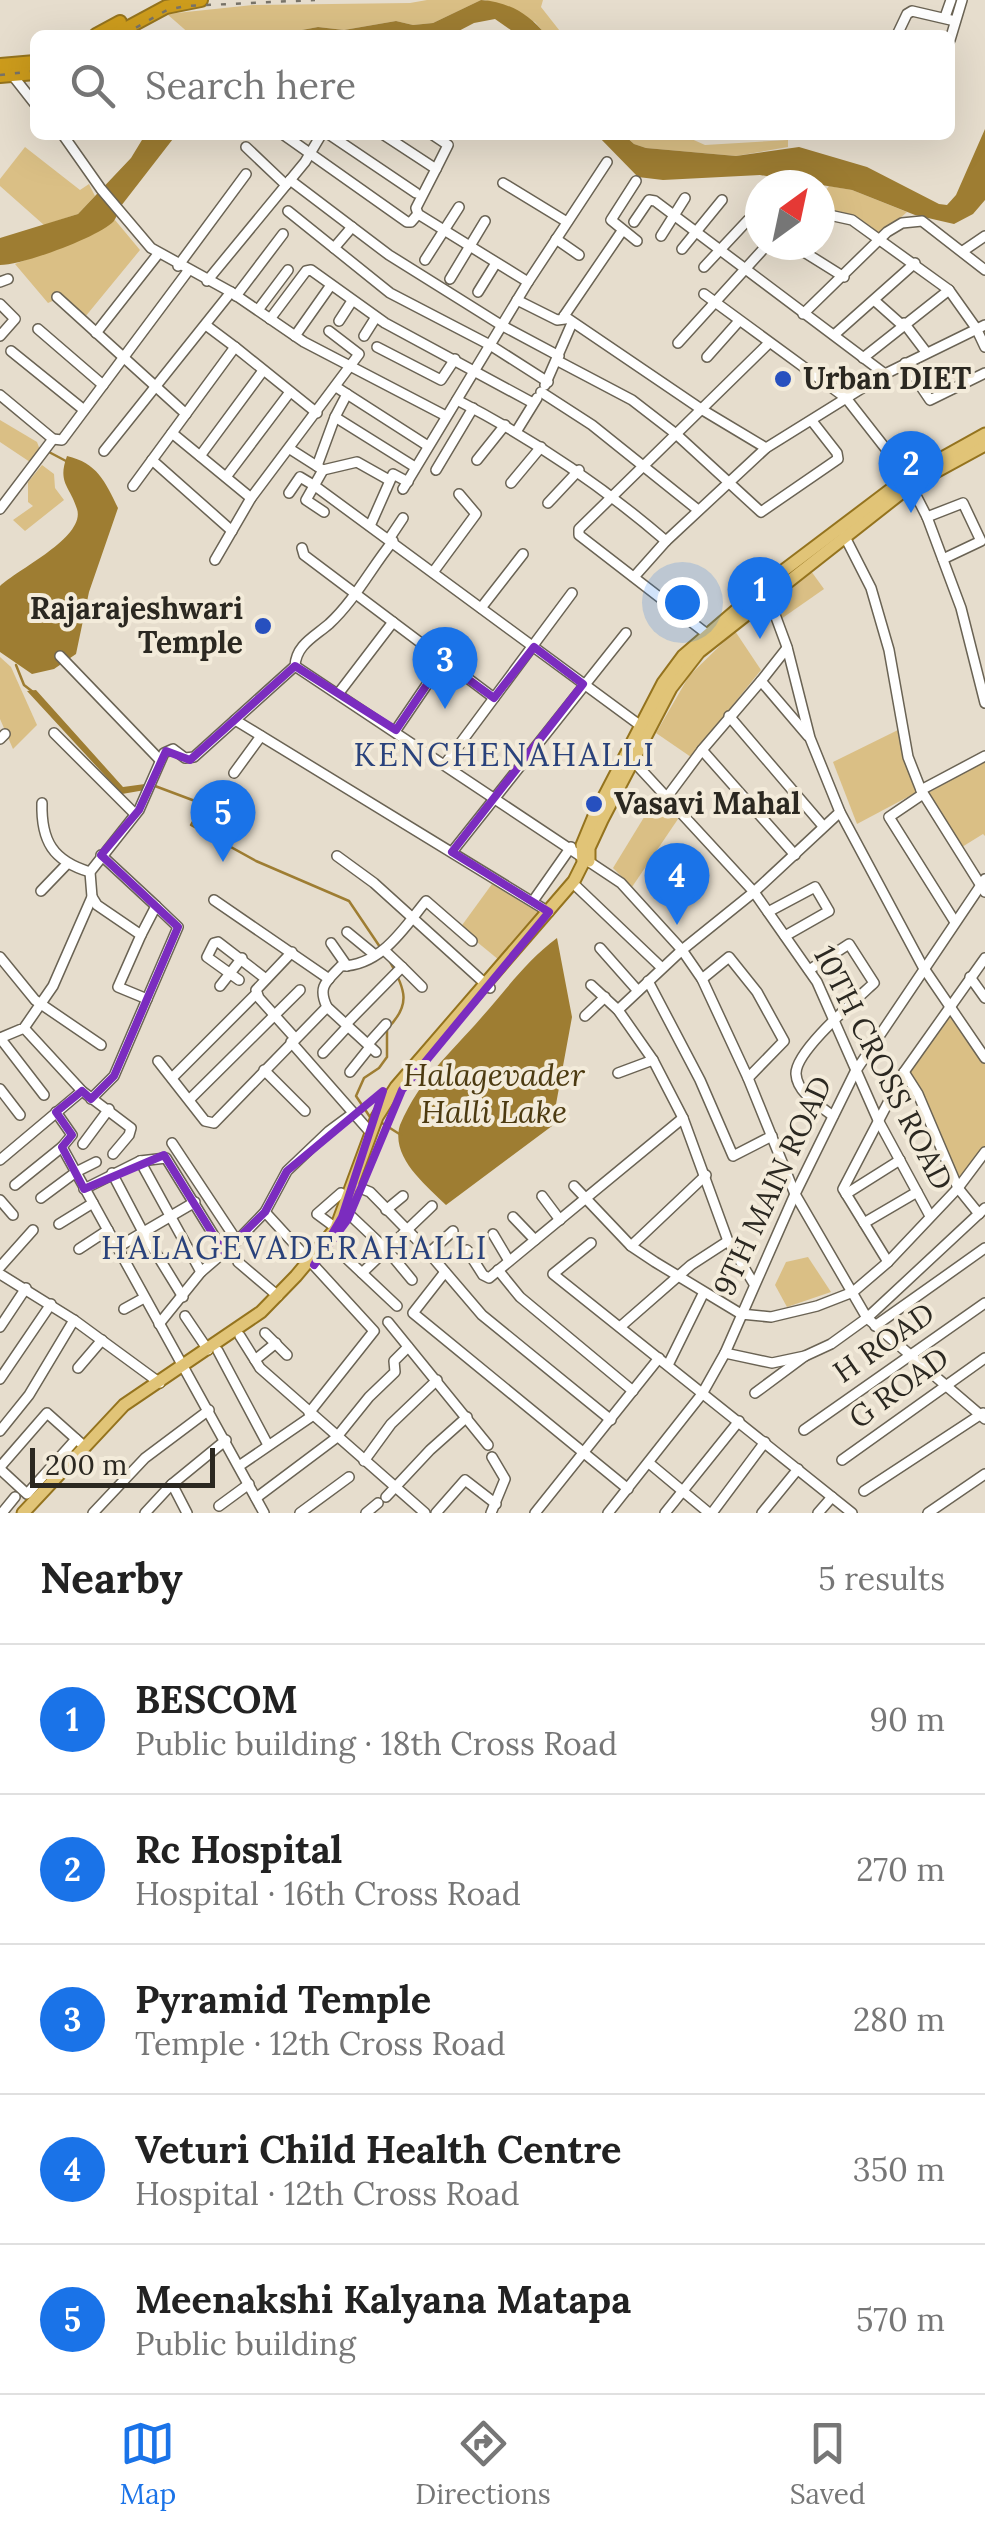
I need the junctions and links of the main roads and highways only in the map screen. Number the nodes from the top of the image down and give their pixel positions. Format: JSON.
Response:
{"nodes":[{"id":1,"x":161,"y":0,"type":"edge"},
{"id":2,"x":201,"y":0,"type":"edge"},
{"id":3,"x":177,"y":2,"type":"edge"},
{"id":4,"x":105,"y":30,"type":"edge"},
{"id":5,"x":124,"y":30,"type":"edge"},
{"id":6,"x":30,"y":62,"type":"edge"},
{"id":7,"x":0,"y":65,"type":"edge"},
{"id":8,"x":985,"y":434,"type":"edge"},
{"id":9,"x":985,"y":445,"type":"edge"},
{"id":10,"x":908,"y":482,"type":"junction"},
{"id":11,"x":766,"y":591,"type":"junction"},
{"id":12,"x":645,"y":730,"type":"junction"},
{"id":13,"x":587,"y":858,"type":"junction"},
{"id":14,"x":487,"y":986,"type":"junction"},
{"id":15,"x":377,"y":1125,"type":"junction"},
{"id":16,"x":312,"y":1262,"type":"junction"},
{"id":17,"x":213,"y":1350,"type":"junction"},
{"id":18,"x":159,"y":1382,"type":"junction"},
{"id":19,"x":23,"y":1513,"type":"edge"},
{"id":20,"x":32,"y":1513,"type":"edge"}],
"edges":[{"from":1,"to":4,"type":"highway"},
{"from":2,"to":3,"type":"highway"},
{"from":3,"to":5,"type":"highway"},
{"from":6,"to":7,"type":"highway"},
{"from":8,"to":10,"type":"main road"},
{"from":9,"to":10,"type":"main road"},
{"from":10,"to":11,"type":"main road"},
{"from":10,"to":11,"type":"main road"},
{"from":11,"to":12,"type":"main road"},
{"from":11,"to":12,"type":"main road"},
{"from":12,"to":13,"type":"main road"},
{"from":12,"to":13,"type":"main road"},
{"from":13,"to":14,"type":"main road"},
{"from":13,"to":14,"type":"main road"},
{"from":14,"to":15,"type":"main road"},
{"from":15,"to":16,"type":"main road"},
{"from":15,"to":16,"type":"main road"},
{"from":16,"to":17,"type":"main road"},
{"from":16,"to":17,"type":"main road"},
{"from":17,"to":18,"type":"main road"},
{"from":18,"to":19,"type":"main road"},
{"from":18,"to":20,"type":"main road"}]}
